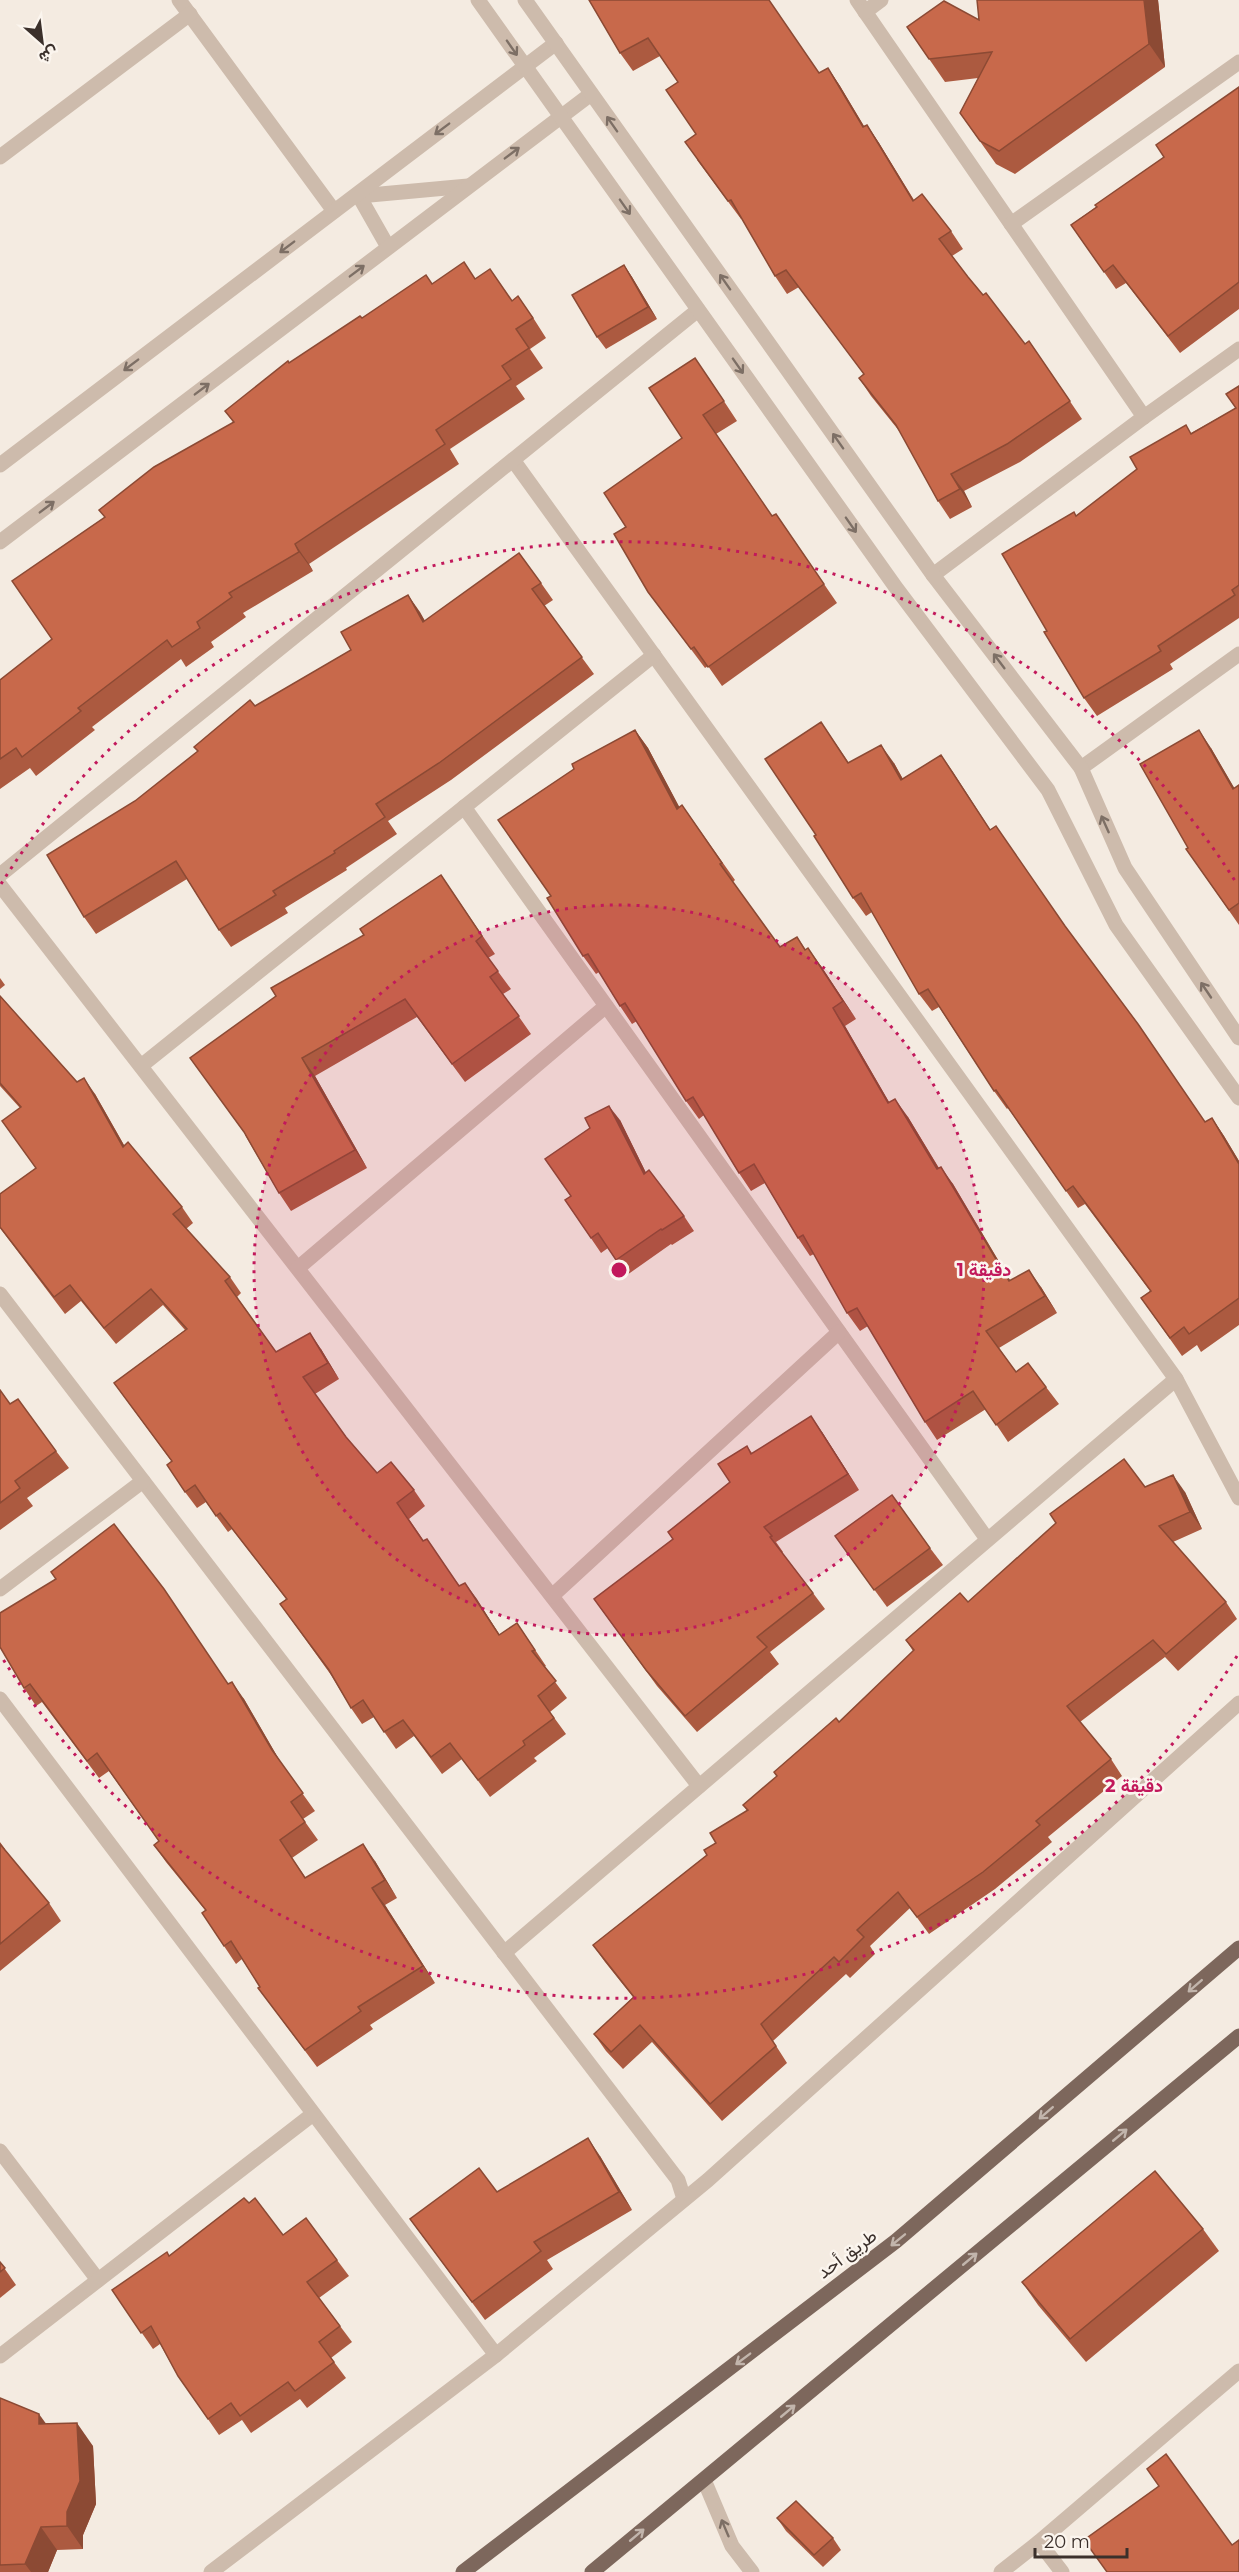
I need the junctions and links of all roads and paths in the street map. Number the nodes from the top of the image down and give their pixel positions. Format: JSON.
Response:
{"nodes":[{"id":1,"x":179,"y":0,"type":"edge"},
{"id":2,"x":478,"y":0,"type":"edge"},
{"id":3,"x":525,"y":0,"type":"edge"},
{"id":4,"x":881,"y":0,"type":"edge"},
{"id":5,"x":861,"y":6,"type":"edge"},
{"id":6,"x":189,"y":14,"type":"junction"},
{"id":7,"x":556,"y":44,"type":"junction"},
{"id":8,"x":1239,"y":62,"type":"edge"},
{"id":9,"x":525,"y":66,"type":"junction"},
{"id":10,"x":591,"y":94,"type":"junction"},
{"id":11,"x":561,"y":116,"type":"junction"},
{"id":12,"x":0,"y":157,"type":"edge"},
{"id":13,"x":468,"y":186,"type":"junction"},
{"id":14,"x":334,"y":211,"type":"junction"},
{"id":15,"x":1011,"y":224,"type":"junction"},
{"id":16,"x":388,"y":247,"type":"junction"},
{"id":17,"x":698,"y":310,"type":"junction"},
{"id":18,"x":1239,"y":349,"type":"edge"},
{"id":19,"x":1144,"y":417,"type":"junction"},
{"id":20,"x":513,"y":460,"type":"junction"},
{"id":21,"x":0,"y":465,"type":"edge"},
{"id":22,"x":0,"y":542,"type":"edge"},
{"id":23,"x":933,"y":574,"type":"junction"},
{"id":24,"x":1239,"y":654,"type":"edge"},
{"id":25,"x":654,"y":655,"type":"junction"},
{"id":26,"x":1080,"y":768,"type":"junction"},
{"id":27,"x":464,"y":807,"type":"junction"},
{"id":28,"x":0,"y":876,"type":"edge"},
{"id":29,"x":0,"y":885,"type":"edge"},
{"id":30,"x":606,"y":1006,"type":"junction"},
{"id":31,"x":1239,"y":1038,"type":"edge"},
{"id":32,"x":141,"y":1066,"type":"junction"},
{"id":33,"x":1239,"y":1098,"type":"edge"},
{"id":34,"x":298,"y":1268,"type":"junction"},
{"id":35,"x":0,"y":1294,"type":"edge"},
{"id":36,"x":839,"y":1332,"type":"junction"},
{"id":37,"x":1176,"y":1378,"type":"junction"},
{"id":38,"x":144,"y":1481,"type":"junction"},
{"id":39,"x":1239,"y":1498,"type":"edge"},
{"id":40,"x":987,"y":1539,"type":"junction"},
{"id":41,"x":0,"y":1589,"type":"edge"},
{"id":42,"x":552,"y":1596,"type":"junction"},
{"id":43,"x":0,"y":1700,"type":"edge"},
{"id":44,"x":1239,"y":1703,"type":"edge"},
{"id":45,"x":699,"y":1786,"type":"junction"},
{"id":46,"x":1239,"y":1948,"type":"edge"},
{"id":47,"x":504,"y":1953,"type":"junction"},
{"id":48,"x":1239,"y":2036,"type":"edge"},
{"id":49,"x":313,"y":2114,"type":"junction"},
{"id":50,"x":0,"y":2151,"type":"edge"},
{"id":51,"x":684,"y":2199,"type":"junction"},
{"id":52,"x":98,"y":2280,"type":"junction"},
{"id":53,"x":496,"y":2355,"type":"junction"},
{"id":54,"x":0,"y":2356,"type":"edge"},
{"id":55,"x":1239,"y":2371,"type":"edge"},
{"id":56,"x":704,"y":2480,"type":"junction"},
{"id":57,"x":1040,"y":2542,"type":"junction"},
{"id":58,"x":211,"y":2572,"type":"edge"},
{"id":59,"x":463,"y":2572,"type":"edge"},
{"id":60,"x":592,"y":2572,"type":"edge"},
{"id":61,"x":752,"y":2572,"type":"edge"},
{"id":62,"x":1001,"y":2572,"type":"edge"},
{"id":63,"x":1062,"y":2572,"type":"edge"}],
"edges":[{"from":1,"to":6,"type":"street"},
{"from":2,"to":9,"type":"street","one_way":true},
{"from":3,"to":7,"type":"street"},
{"from":4,"to":5,"type":"street"},
{"from":5,"to":15,"type":"street"},
{"from":6,"to":12,"type":"street"},
{"from":6,"to":14,"type":"street"},
{"from":7,"to":9,"type":"street"},
{"from":7,"to":10,"type":"street"},
{"from":8,"to":15,"type":"street"},
{"from":9,"to":11,"type":"street"},
{"from":9,"to":14,"type":"street","one_way":true},
{"from":10,"to":11,"type":"street"},
{"from":23,"to":10,"type":"street","one_way":true},
{"from":13,"to":11,"type":"street","one_way":true},
{"from":11,"to":17,"type":"street","one_way":true},
{"from":13,"to":16,"type":"street"},
{"from":13,"to":16,"type":"street"},
{"from":14,"to":21,"type":"street","one_way":true},
{"from":15,"to":19,"type":"street"},
{"from":22,"to":16,"type":"street","one_way":true},
{"from":17,"to":20,"type":"street"},
{"from":17,"to":33,"type":"street","one_way":true},
{"from":18,"to":19,"type":"street"},
{"from":19,"to":23,"type":"street"},
{"from":20,"to":25,"type":"street"},
{"from":20,"to":28,"type":"street"},
{"from":26,"to":23,"type":"street","one_way":true},
{"from":24,"to":26,"type":"street"},
{"from":25,"to":27,"type":"street"},
{"from":25,"to":37,"type":"street"},
{"from":31,"to":26,"type":"street","one_way":true},
{"from":27,"to":30,"type":"street"},
{"from":27,"to":32,"type":"street"},
{"from":29,"to":32,"type":"street"},
{"from":30,"to":34,"type":"street"},
{"from":30,"to":36,"type":"street"},
{"from":32,"to":34,"type":"street"},
{"from":34,"to":42,"type":"street"},
{"from":35,"to":38,"type":"street"},
{"from":36,"to":40,"type":"street"},
{"from":36,"to":42,"type":"street"},
{"from":37,"to":39,"type":"street"},
{"from":37,"to":40,"type":"street"},
{"from":38,"to":41,"type":"street"},
{"from":38,"to":47,"type":"street"},
{"from":40,"to":45,"type":"street"},
{"from":42,"to":45,"type":"street"},
{"from":43,"to":49,"type":"street"},
{"from":44,"to":51,"type":"street"},
{"from":45,"to":47,"type":"street"},
{"from":46,"to":59,"type":"main road","name":"طريق أحد","one_way":true},
{"from":47,"to":51,"type":"street"},
{"from":56,"to":48,"type":"main road","one_way":true},
{"from":49,"to":52,"type":"street"},
{"from":49,"to":53,"type":"street"},
{"from":50,"to":52,"type":"street"},
{"from":51,"to":53,"type":"street"},
{"from":52,"to":54,"type":"street"},
{"from":53,"to":58,"type":"street"},
{"from":55,"to":57,"type":"street"},
{"from":60,"to":56,"type":"main road","one_way":true},
{"from":61,"to":56,"type":"street","one_way":true},
{"from":57,"to":62,"type":"street"},
{"from":57,"to":63,"type":"street"}]}
